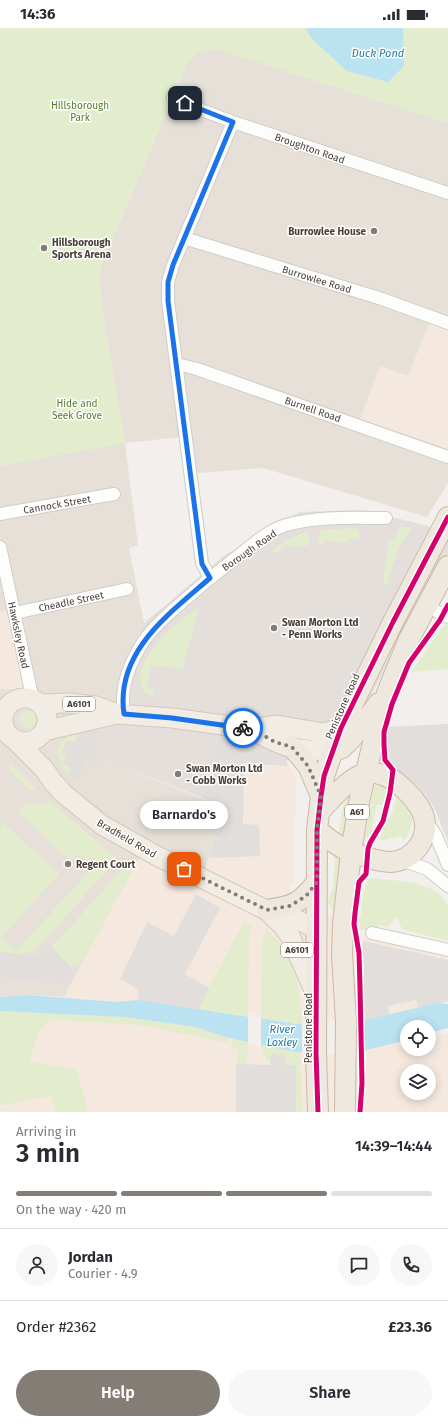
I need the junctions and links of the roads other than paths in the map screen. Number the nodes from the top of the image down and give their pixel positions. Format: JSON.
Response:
{"nodes":[{"id":1,"x":173,"y":99,"type":"dead end"},
{"id":2,"x":233,"y":122,"type":"junction"},
{"id":3,"x":448,"y":193,"type":"edge"},
{"id":4,"x":184,"y":238,"type":"junction"},
{"id":5,"x":448,"y":323,"type":"edge"},
{"id":6,"x":177,"y":364,"type":"junction"},
{"id":7,"x":448,"y":457,"type":"edge"},
{"id":8,"x":114,"y":494,"type":"dead end"},
{"id":9,"x":0,"y":514,"type":"edge"},
{"id":10,"x":448,"y":517,"type":"edge"},
{"id":11,"x":386,"y":518,"type":"dead end"},
{"id":12,"x":0,"y":547,"type":"edge"},
{"id":13,"x":448,"y":566,"type":"edge"},
{"id":14,"x":210,"y":578,"type":"junction"},
{"id":15,"x":127,"y":589,"type":"dead end"},
{"id":16,"x":426,"y":606,"type":"junction"},
{"id":17,"x":15,"y":613,"type":"junction"},
{"id":18,"x":448,"y":617,"type":"edge"},
{"id":19,"x":387,"y":692,"type":"junction"},
{"id":20,"x":21,"y":701,"type":"edge"},
{"id":21,"x":120,"y":714,"type":"junction"},
{"id":22,"x":342,"y":728,"type":"junction"},
{"id":23,"x":252,"y":729,"type":"junction"},
{"id":24,"x":6,"y":730,"type":"edge"},
{"id":25,"x":42,"y":734,"type":"junction"},
{"id":26,"x":292,"y":747,"type":"junction"},
{"id":27,"x":333,"y":751,"type":"junction"},
{"id":28,"x":44,"y":769,"type":"junction"},
{"id":29,"x":366,"y":772,"type":"junction"},
{"id":30,"x":319,"y":813,"type":"junction"},
{"id":31,"x":423,"y":814,"type":"junction"},
{"id":32,"x":351,"y":853,"type":"junction"},
{"id":33,"x":401,"y":860,"type":"junction"},
{"id":34,"x":448,"y":865,"type":"edge"},
{"id":35,"x":317,"y":882,"type":"junction"},
{"id":36,"x":448,"y":886,"type":"edge"},
{"id":37,"x":267,"y":910,"type":"junction"},
{"id":38,"x":317,"y":929,"type":"junction"},
{"id":39,"x":372,"y":933,"type":"dead end"},
{"id":40,"x":448,"y":950,"type":"edge"},
{"id":41,"x":342,"y":955,"type":"junction"},
{"id":42,"x":316,"y":997,"type":"junction"},
{"id":43,"x":318,"y":1112,"type":"edge"},
{"id":44,"x":345,"y":1112,"type":"edge"}],
"edges":[{"from":1,"to":2,"type":"street","name":"Broughton Road"},
{"from":2,"to":3,"type":"street","name":"Broughton Road"},
{"from":2,"to":4,"type":"street"},
{"from":4,"to":5,"type":"street","name":"Burrowlee Road"},
{"from":4,"to":6,"type":"street"},
{"from":6,"to":7,"type":"street","name":"Burnell Road"},
{"from":6,"to":14,"type":"street"},
{"from":8,"to":9,"type":"street","name":"Cannock Street"},
{"from":10,"to":22,"type":"highway","name":"Penistone Road"},
{"from":11,"to":14,"type":"street","name":"Borough Road"},
{"from":12,"to":17,"type":"street","name":"Hawksley Road"},
{"from":13,"to":16,"type":"highway","number":"A61"},
{"from":14,"to":21,"type":"street","name":"Borough Road"},
{"from":15,"to":17,"type":"street","name":"Cheadle Street"},
{"from":16,"to":18,"type":"street"},
{"from":16,"to":19,"type":"highway","number":"A61"},
{"from":17,"to":20,"type":"street","name":"Hawksley Road"},
{"from":19,"to":27,"type":"highway"},
{"from":19,"to":29,"type":"highway","number":"A61"},
{"from":20,"to":21,"type":"main road","number":"A6101"},
{"from":20,"to":24,"type":"main road"},
{"from":20,"to":25,"type":"main road","name":"Bradfield Road"},
{"from":21,"to":23,"type":"main road","number":"A6101"},
{"from":21,"to":25,"type":"main road","number":"A6101"},
{"from":22,"to":23,"type":"main road","number":"A6101"},
{"from":22,"to":27,"type":"highway","name":"Penistone Road"},
{"from":23,"to":26,"type":"main road","number":"A6101"},
{"from":24,"to":25,"type":"main road","number":"A6101"},
{"from":24,"to":28,"type":"main road","name":"Bradfield Road"},
{"from":25,"to":28,"type":"main road","name":"Bradfield Road"},
{"from":26,"to":27,"type":"main road","number":"A6101"},
{"from":26,"to":30,"type":"highway"},
{"from":27,"to":30,"type":"highway","name":"Penistone Road"},
{"from":28,"to":37,"type":"main road","name":"Bradfield Road"},
{"from":29,"to":30,"type":"highway"},
{"from":29,"to":31,"type":"highway"},
{"from":29,"to":32,"type":"highway","number":"A61"},
{"from":30,"to":32,"type":"highway"},
{"from":30,"to":35,"type":"highway","name":"Penistone Road"},
{"from":31,"to":33,"type":"highway"},
{"from":31,"to":34,"type":"street"},
{"from":32,"to":33,"type":"highway"},
{"from":32,"to":41,"type":"highway","number":"A61"},
{"from":33,"to":36,"type":"street"},
{"from":35,"to":37,"type":"highway"},
{"from":35,"to":38,"type":"highway","name":"Penistone Road"},
{"from":37,"to":38,"type":"main road","number":"A6101"},
{"from":37,"to":42,"type":"main road","number":"A6101"},
{"from":38,"to":41,"type":"highway"},
{"from":38,"to":42,"type":"highway","name":"Penistone Road"},
{"from":39,"to":40,"type":"street"},
{"from":41,"to":44,"type":"highway","number":"A61"},
{"from":42,"to":43,"type":"highway","name":"Penistone Road"}]}
